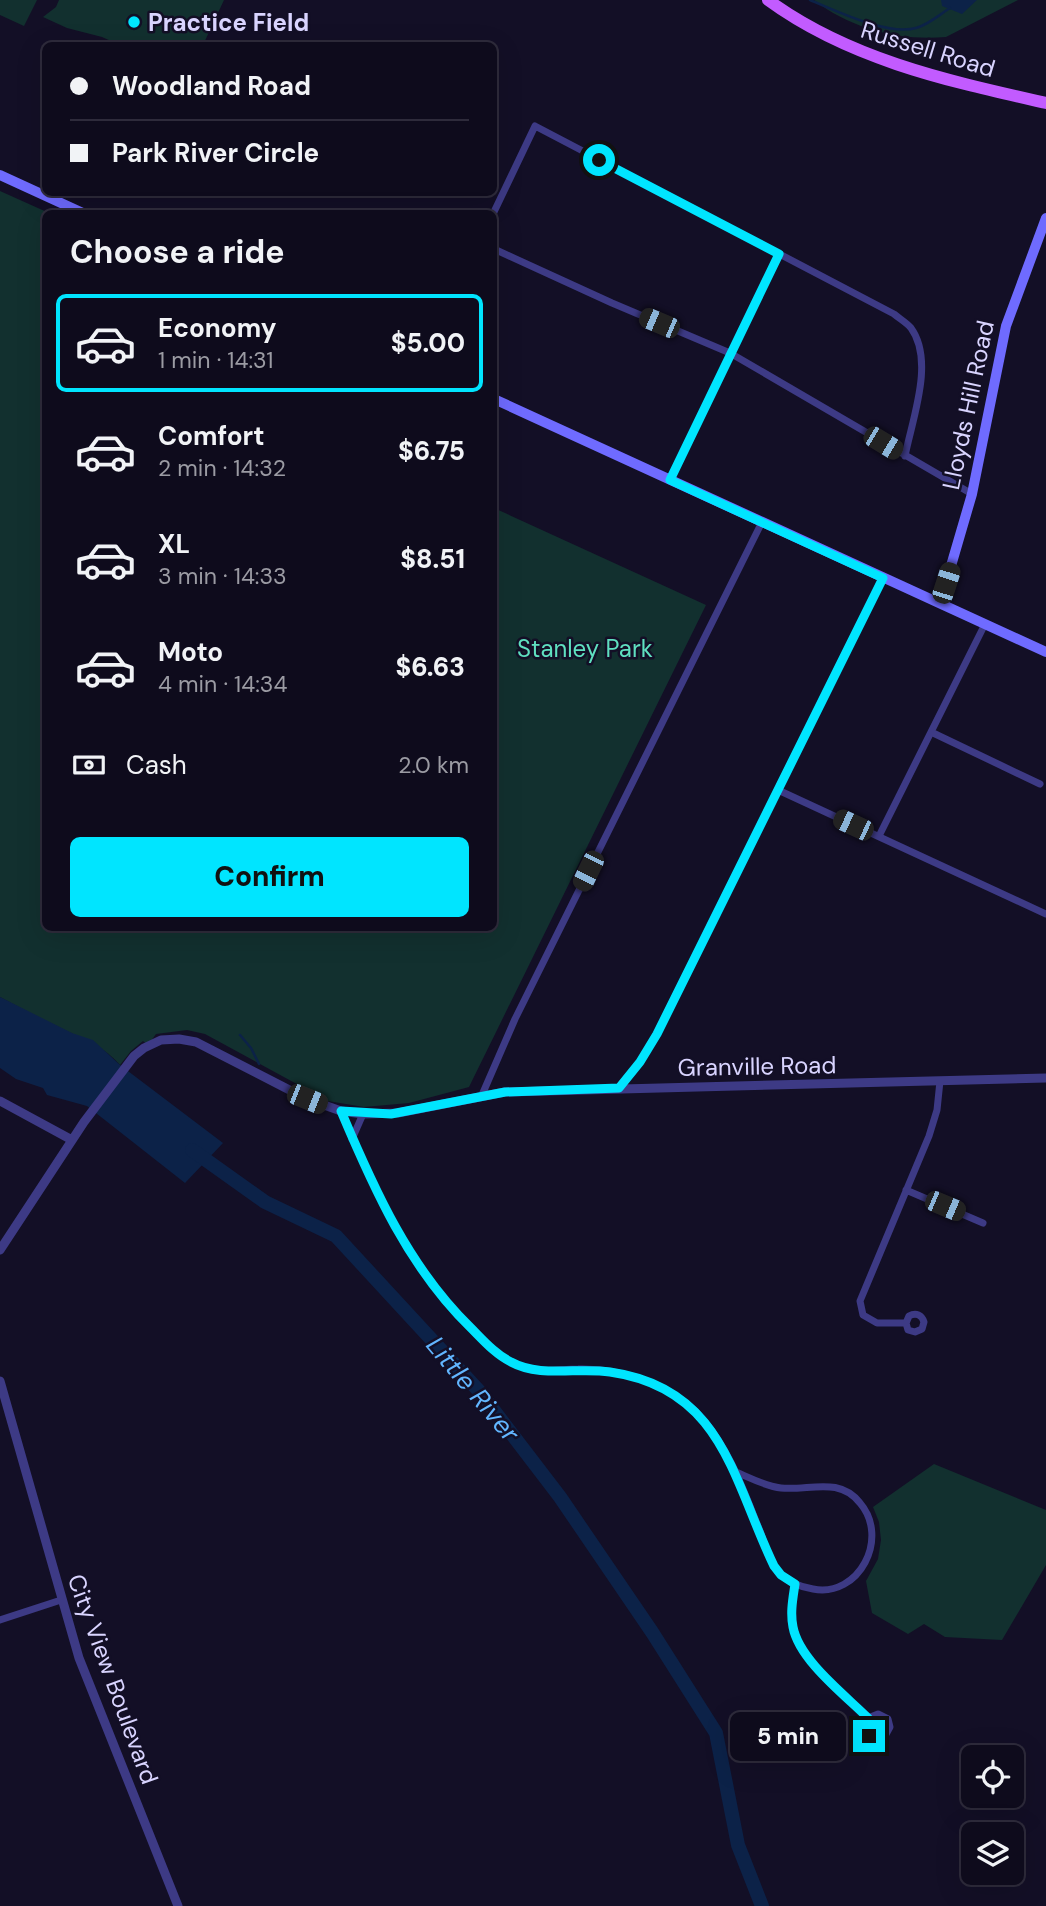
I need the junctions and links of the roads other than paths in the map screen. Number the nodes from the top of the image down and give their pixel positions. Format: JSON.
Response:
{"nodes":[{"id":1,"x":768,"y":0,"type":"edge"},
{"id":2,"x":1046,"y":103,"type":"edge"},
{"id":3,"x":0,"y":175,"type":"edge"},
{"id":4,"x":42,"y":194,"type":"edge"},
{"id":5,"x":46,"y":196,"type":"edge"},
{"id":6,"x":76,"y":210,"type":"edge"},
{"id":7,"x":495,"y":210,"type":"edge"},
{"id":8,"x":1046,"y":218,"type":"edge"},
{"id":9,"x":497,"y":250,"type":"edge"},
{"id":10,"x":779,"y":254,"type":"junction"},
{"id":11,"x":730,"y":353,"type":"junction"},
{"id":12,"x":497,"y":400,"type":"edge"},
{"id":13,"x":905,"y":456,"type":"junction"},
{"id":14,"x":670,"y":480,"type":"junction"},
{"id":15,"x":972,"y":494,"type":"junction"},
{"id":16,"x":762,"y":522,"type":"junction"},
{"id":17,"x":883,"y":578,"type":"junction"},
{"id":18,"x":938,"y":602,"type":"junction"},
{"id":19,"x":985,"y":624,"type":"junction"},
{"id":20,"x":1046,"y":652,"type":"edge"},
{"id":21,"x":931,"y":732,"type":"junction"},
{"id":22,"x":1040,"y":784,"type":"dead end"},
{"id":23,"x":778,"y":790,"type":"junction"},
{"id":24,"x":878,"y":836,"type":"junction"},
{"id":25,"x":1046,"y":914,"type":"edge"},
{"id":26,"x":1046,"y":1078,"type":"edge"},
{"id":27,"x":940,"y":1081,"type":"junction"},
{"id":28,"x":619,"y":1088,"type":"junction"},
{"id":29,"x":482,"y":1095,"type":"junction"},
{"id":30,"x":0,"y":1101,"type":"edge"},
{"id":31,"x":341,"y":1111,"type":"junction"},
{"id":32,"x":363,"y":1114,"type":"junction"},
{"id":33,"x":352,"y":1139,"type":"junction"},
{"id":34,"x":72,"y":1140,"type":"junction"},
{"id":35,"x":906,"y":1190,"type":"junction"},
{"id":36,"x":984,"y":1223,"type":"dead end"},
{"id":37,"x":0,"y":1250,"type":"edge"},
{"id":38,"x":905,"y":1323,"type":"dead end"},
{"id":39,"x":0,"y":1381,"type":"edge"},
{"id":40,"x":736,"y":1472,"type":"junction"},
{"id":41,"x":795,"y":1584,"type":"junction"},
{"id":42,"x":61,"y":1600,"type":"junction"},
{"id":43,"x":0,"y":1620,"type":"edge"},
{"id":44,"x":868,"y":1718,"type":"dead end"},
{"id":45,"x":178,"y":1906,"type":"edge"}],
"edges":[{"from":1,"to":2,"type":"main road","name":"Russell Road"},
{"from":3,"to":4,"type":"main road"},
{"from":5,"to":6,"type":"main road"},
{"from":7,"to":10,"type":"street"},
{"from":8,"to":15,"type":"main road","name":"Lloyds Hill Road"},
{"from":9,"to":11,"type":"street"},
{"from":10,"to":11,"type":"street"},
{"from":10,"to":13,"type":"street"},
{"from":11,"to":13,"type":"street"},
{"from":11,"to":14,"type":"street"},
{"from":12,"to":14,"type":"main road"},
{"from":13,"to":15,"type":"street"},
{"from":14,"to":16,"type":"main road"},
{"from":15,"to":18,"type":"main road","name":"Lloyds Hill Road"},
{"from":16,"to":17,"type":"main road"},
{"from":16,"to":29,"type":"street"},
{"from":17,"to":18,"type":"main road"},
{"from":17,"to":23,"type":"street"},
{"from":18,"to":19,"type":"main road"},
{"from":19,"to":20,"type":"main road"},
{"from":19,"to":21,"type":"street"},
{"from":21,"to":22,"type":"street"},
{"from":21,"to":24,"type":"street"},
{"from":23,"to":24,"type":"street"},
{"from":23,"to":28,"type":"street"},
{"from":24,"to":25,"type":"street"},
{"from":26,"to":27,"type":"street","name":"Granville Road"},
{"from":27,"to":28,"type":"street","name":"Granville Road"},
{"from":27,"to":35,"type":"street"},
{"from":28,"to":29,"type":"street","name":"Granville Road"},
{"from":29,"to":32,"type":"street","name":"Granville Road"},
{"from":30,"to":34,"type":"street"},
{"from":31,"to":32,"type":"street","name":"Granville Road"},
{"from":31,"to":33,"type":"street"},
{"from":31,"to":34,"type":"street","name":"Granville Road"},
{"from":32,"to":33,"type":"street"},
{"from":33,"to":40,"type":"street"},
{"from":34,"to":37,"type":"street"},
{"from":35,"to":36,"type":"street"},
{"from":35,"to":38,"type":"street"},
{"from":39,"to":42,"type":"street","name":"City View Boulevard"},
{"from":40,"to":41,"type":"street"},
{"from":40,"to":41,"type":"street"},
{"from":41,"to":44,"type":"street"},
{"from":42,"to":43,"type":"street"},
{"from":42,"to":45,"type":"street","name":"City View Boulevard"}]}
